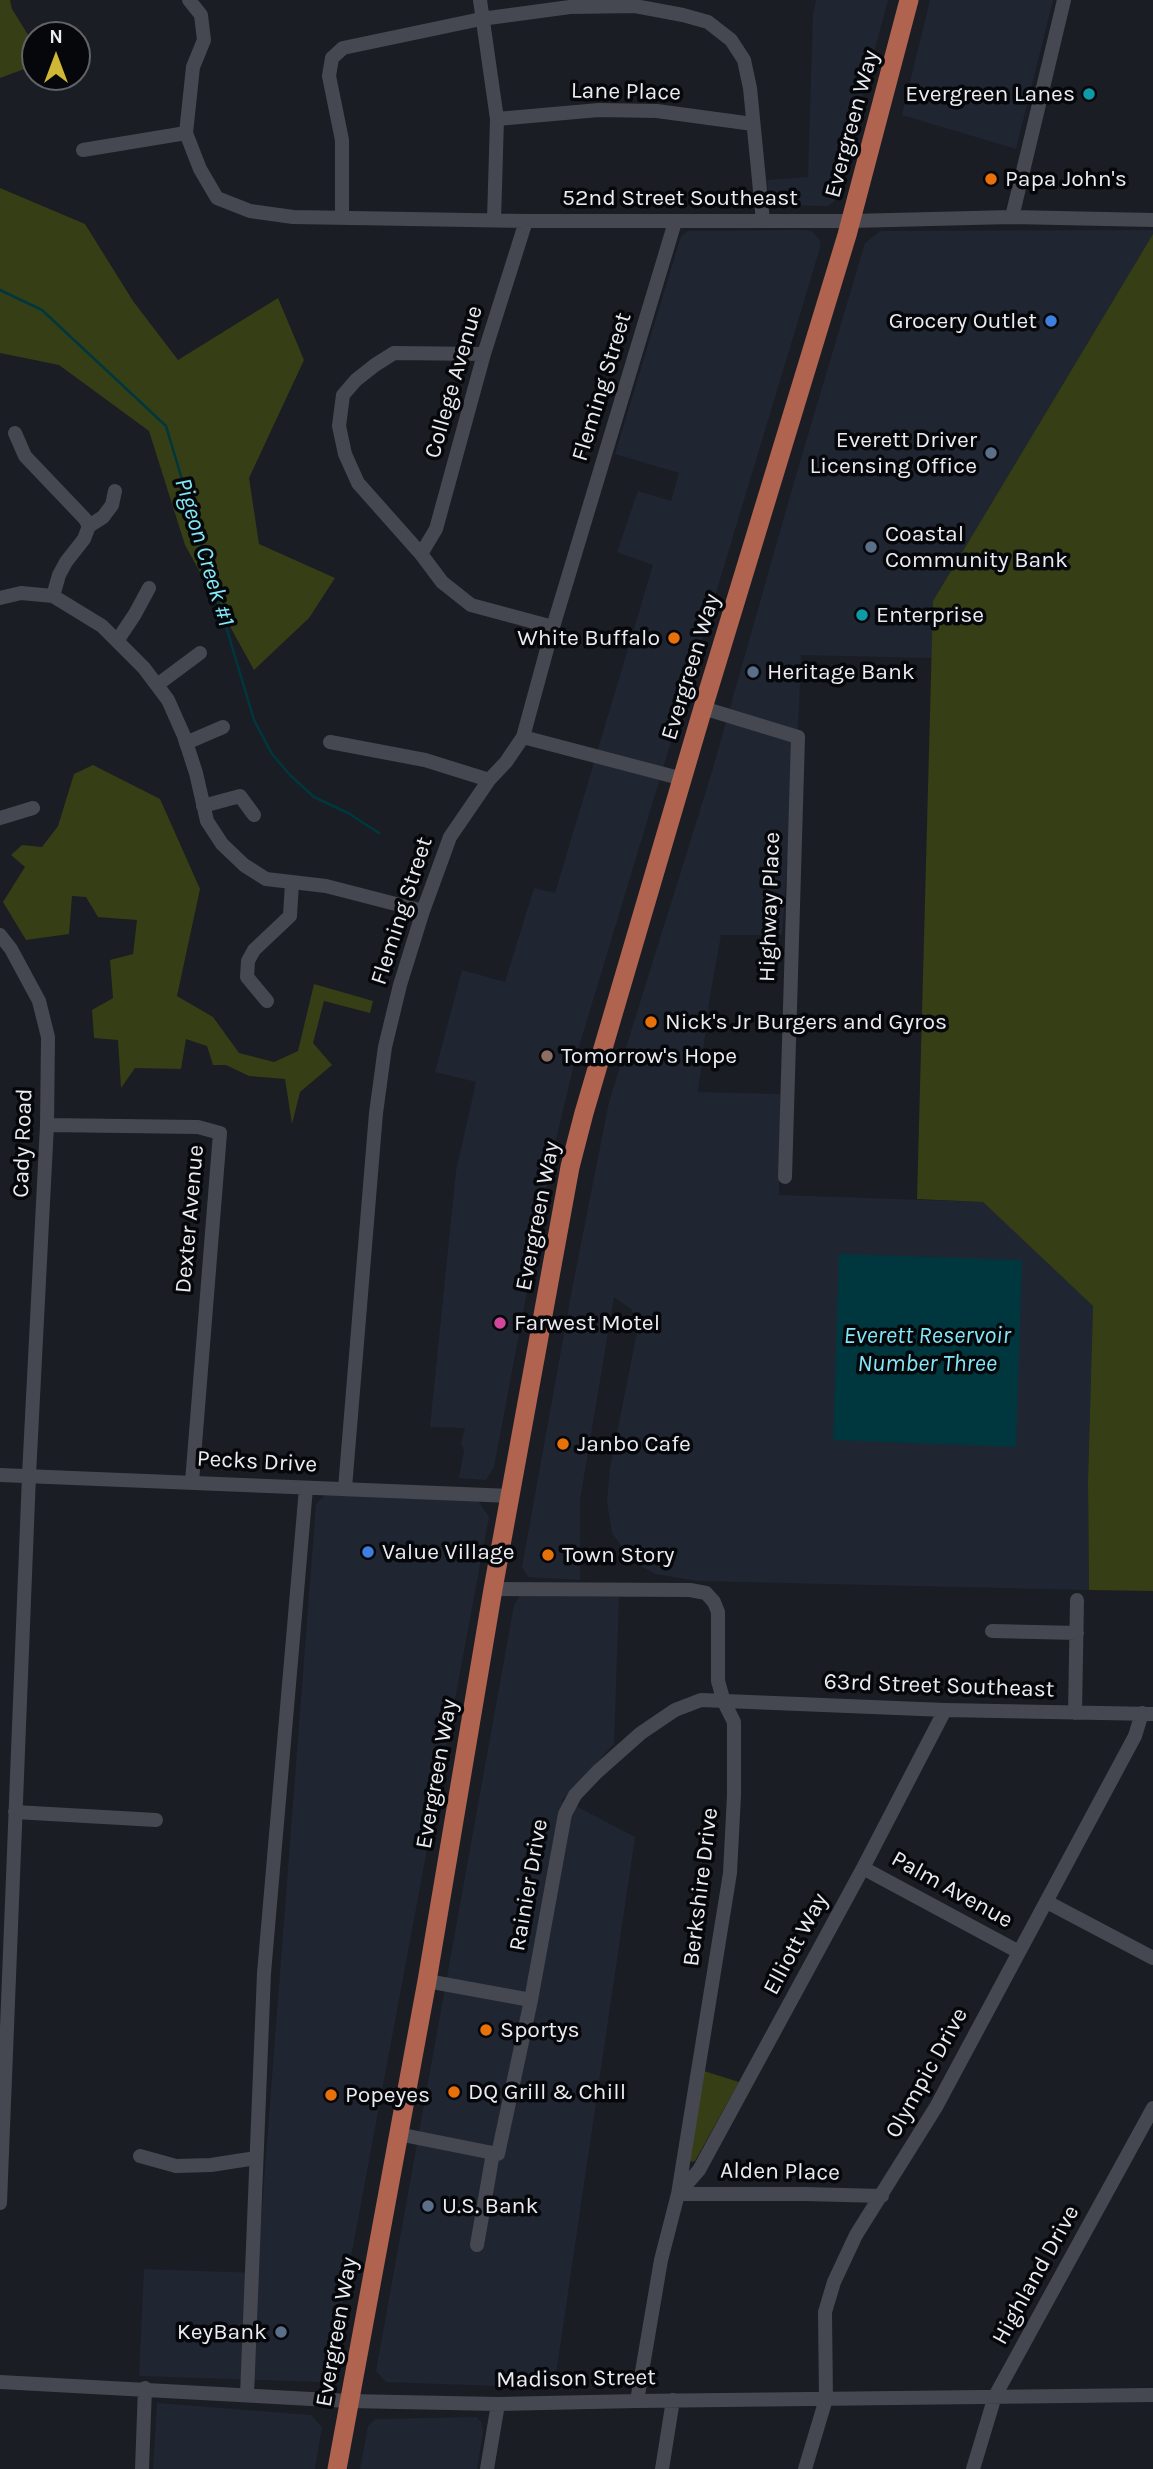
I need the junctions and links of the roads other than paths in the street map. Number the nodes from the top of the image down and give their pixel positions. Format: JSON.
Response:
{"nodes":[{"id":1,"x":189,"y":0,"type":"edge"},
{"id":2,"x":480,"y":0,"type":"edge"},
{"id":3,"x":909,"y":0,"type":"edge"},
{"id":4,"x":1064,"y":0,"type":"edge"},
{"id":5,"x":481,"y":19,"type":"junction"},
{"id":6,"x":497,"y":119,"type":"junction"},
{"id":7,"x":754,"y":124,"type":"junction"},
{"id":8,"x":186,"y":133,"type":"junction"},
{"id":9,"x":83,"y":150,"type":"dead end"},
{"id":10,"x":342,"y":218,"type":"junction"},
{"id":11,"x":1012,"y":218,"type":"junction"},
{"id":12,"x":494,"y":220,"type":"junction"},
{"id":13,"x":1153,"y":220,"type":"edge"},
{"id":14,"x":526,"y":221,"type":"junction"},
{"id":15,"x":763,"y":221,"type":"junction"},
{"id":16,"x":851,"y":221,"type":"junction"},
{"id":17,"x":675,"y":222,"type":"junction"},
{"id":18,"x":484,"y":354,"type":"junction"},
{"id":19,"x":15,"y":433,"type":"dead end"},
{"id":20,"x":114,"y":491,"type":"dead end"},
{"id":21,"x":89,"y":526,"type":"junction"},
{"id":22,"x":421,"y":554,"type":"junction"},
{"id":23,"x":149,"y":588,"type":"dead end"},
{"id":24,"x":53,"y":596,"type":"junction"},
{"id":25,"x":0,"y":598,"type":"edge"},
{"id":26,"x":553,"y":627,"type":"junction"},
{"id":27,"x":117,"y":641,"type":"junction"},
{"id":28,"x":200,"y":653,"type":"dead end"},
{"id":29,"x":156,"y":685,"type":"junction"},
{"id":30,"x":703,"y":708,"type":"junction"},
{"id":31,"x":223,"y":727,"type":"dead end"},
{"id":32,"x":523,"y":737,"type":"junction"},
{"id":33,"x":330,"y":742,"type":"dead end"},
{"id":34,"x":186,"y":743,"type":"junction"},
{"id":35,"x":683,"y":779,"type":"junction"},
{"id":36,"x":489,"y":780,"type":"junction"},
{"id":37,"x":204,"y":806,"type":"junction"},
{"id":38,"x":33,"y":808,"type":"dead end"},
{"id":39,"x":254,"y":815,"type":"dead end"},
{"id":40,"x":0,"y":818,"type":"edge"},
{"id":41,"x":292,"y":883,"type":"junction"},
{"id":42,"x":423,"y":911,"type":"junction"},
{"id":43,"x":0,"y":935,"type":"edge"},
{"id":44,"x":267,"y":1001,"type":"dead end"},
{"id":45,"x":47,"y":1125,"type":"junction"},
{"id":46,"x":785,"y":1177,"type":"dead end"},
{"id":47,"x":0,"y":1475,"type":"edge"},
{"id":48,"x":29,"y":1475,"type":"junction"},
{"id":49,"x":191,"y":1482,"type":"junction"},
{"id":50,"x":306,"y":1488,"type":"junction"},
{"id":51,"x":345,"y":1488,"type":"junction"},
{"id":52,"x":512,"y":1496,"type":"junction"},
{"id":53,"x":493,"y":1589,"type":"junction"},
{"id":54,"x":1077,"y":1600,"type":"dead end"},
{"id":55,"x":992,"y":1631,"type":"dead end"},
{"id":56,"x":1077,"y":1633,"type":"junction"},
{"id":57,"x":724,"y":1702,"type":"junction"},
{"id":58,"x":945,"y":1710,"type":"junction"},
{"id":59,"x":1075,"y":1713,"type":"junction"},
{"id":60,"x":1147,"y":1714,"type":"edge"},
{"id":61,"x":15,"y":1812,"type":"junction"},
{"id":62,"x":156,"y":1820,"type":"dead end"},
{"id":63,"x":863,"y":1868,"type":"junction"},
{"id":64,"x":1047,"y":1902,"type":"junction"},
{"id":65,"x":1019,"y":1952,"type":"junction"},
{"id":66,"x":1153,"y":1958,"type":"edge"},
{"id":67,"x":427,"y":1981,"type":"junction"},
{"id":68,"x":531,"y":2000,"type":"junction"},
{"id":69,"x":3,"y":2046,"type":"edge"},
{"id":70,"x":1153,"y":2108,"type":"edge"},
{"id":71,"x":398,"y":2134,"type":"junction"},
{"id":72,"x":493,"y":2153,"type":"junction"},
{"id":73,"x":140,"y":2156,"type":"dead end"},
{"id":74,"x":256,"y":2158,"type":"junction"},
{"id":75,"x":678,"y":2194,"type":"junction"},
{"id":76,"x":882,"y":2196,"type":"junction"},
{"id":77,"x":0,"y":2203,"type":"edge"},
{"id":78,"x":477,"y":2245,"type":"dead end"},
{"id":79,"x":0,"y":2382,"type":"edge"},
{"id":80,"x":145,"y":2389,"type":"junction"},
{"id":81,"x":247,"y":2395,"type":"junction"},
{"id":82,"x":1153,"y":2395,"type":"edge"},
{"id":83,"x":995,"y":2396,"type":"junction"},
{"id":84,"x":826,"y":2399,"type":"junction"},
{"id":85,"x":637,"y":2400,"type":"junction"},
{"id":86,"x":673,"y":2400,"type":"junction"},
{"id":87,"x":348,"y":2401,"type":"junction"},
{"id":88,"x":498,"y":2404,"type":"junction"},
{"id":89,"x":142,"y":2469,"type":"edge"},
{"id":90,"x":337,"y":2469,"type":"edge"},
{"id":91,"x":487,"y":2469,"type":"edge"},
{"id":92,"x":662,"y":2469,"type":"edge"},
{"id":93,"x":805,"y":2469,"type":"edge"},
{"id":94,"x":973,"y":2469,"type":"edge"}],
"edges":[{"from":1,"to":8,"type":"street"},
{"from":2,"to":5,"type":"street"},
{"from":3,"to":16,"type":"main road","name":"Evergreen Way"},
{"from":4,"to":11,"type":"street"},
{"from":5,"to":6,"type":"street"},
{"from":5,"to":7,"type":"street"},
{"from":5,"to":10,"type":"street"},
{"from":6,"to":7,"type":"street","name":"Lane Place"},
{"from":6,"to":12,"type":"street"},
{"from":7,"to":15,"type":"street"},
{"from":8,"to":9,"type":"street"},
{"from":8,"to":10,"type":"street","name":"52nd Street Southeast"},
{"from":10,"to":12,"type":"street","name":"52nd Street Southeast"},
{"from":11,"to":13,"type":"street","name":"52nd Street Southeast"},
{"from":11,"to":16,"type":"street","name":"52nd Street Southeast"},
{"from":12,"to":14,"type":"street","name":"52nd Street Southeast"},
{"from":14,"to":17,"type":"street","name":"52nd Street Southeast"},
{"from":14,"to":18,"type":"street","name":"College Avenue"},
{"from":15,"to":16,"type":"street","name":"52nd Street Southeast"},
{"from":15,"to":17,"type":"street","name":"52nd Street Southeast"},
{"from":16,"to":30,"type":"main road","name":"Evergreen Way"},
{"from":17,"to":26,"type":"street","name":"Fleming Street"},
{"from":18,"to":22,"type":"street","name":"College Avenue"},
{"from":18,"to":22,"type":"street"},
{"from":19,"to":21,"type":"street"},
{"from":20,"to":21,"type":"street"},
{"from":21,"to":24,"type":"street"},
{"from":22,"to":26,"type":"street"},
{"from":23,"to":27,"type":"street"},
{"from":24,"to":25,"type":"street"},
{"from":24,"to":27,"type":"street"},
{"from":26,"to":32,"type":"street","name":"Fleming Street"},
{"from":27,"to":29,"type":"street"},
{"from":28,"to":29,"type":"street"},
{"from":29,"to":34,"type":"street"},
{"from":30,"to":35,"type":"main road","name":"Evergreen Way"},
{"from":30,"to":46,"type":"street","name":"Highway Place"},
{"from":31,"to":34,"type":"street"},
{"from":32,"to":35,"type":"street"},
{"from":32,"to":36,"type":"street","name":"Fleming Street"},
{"from":33,"to":36,"type":"street"},
{"from":34,"to":37,"type":"street"},
{"from":35,"to":52,"type":"main road","name":"Evergreen Way"},
{"from":36,"to":42,"type":"street","name":"Fleming Street"},
{"from":37,"to":39,"type":"street"},
{"from":37,"to":41,"type":"street"},
{"from":38,"to":40,"type":"street"},
{"from":41,"to":42,"type":"street"},
{"from":41,"to":44,"type":"street"},
{"from":42,"to":51,"type":"street","name":"Fleming Street"},
{"from":43,"to":45,"type":"street","name":"Cady Road"},
{"from":45,"to":48,"type":"street","name":"Cady Road"},
{"from":45,"to":49,"type":"street","name":"Dexter Avenue"},
{"from":47,"to":48,"type":"street","name":"Pecks Drive"},
{"from":48,"to":49,"type":"street","name":"Pecks Drive"},
{"from":48,"to":61,"type":"street","name":"Cady Road"},
{"from":49,"to":50,"type":"street","name":"Pecks Drive"},
{"from":50,"to":51,"type":"street","name":"Pecks Drive"},
{"from":50,"to":74,"type":"street"},
{"from":51,"to":52,"type":"street","name":"Pecks Drive"},
{"from":52,"to":53,"type":"main road","name":"Evergreen Way"},
{"from":53,"to":57,"type":"street","name":"Berkshire Drive"},
{"from":53,"to":67,"type":"main road","name":"Evergreen Way"},
{"from":54,"to":56,"type":"street"},
{"from":55,"to":56,"type":"street"},
{"from":56,"to":59,"type":"street"},
{"from":57,"to":58,"type":"street","name":"63rd Street Southeast"},
{"from":57,"to":68,"type":"street","name":"Rainier Drive"},
{"from":57,"to":75,"type":"street","name":"Berkshire Drive"},
{"from":58,"to":59,"type":"street","name":"63rd Street Southeast"},
{"from":58,"to":63,"type":"street","name":"Elliott Way"},
{"from":59,"to":60,"type":"street","name":"63rd Street Southeast"},
{"from":60,"to":64,"type":"street","name":"Olympic Drive"},
{"from":61,"to":62,"type":"street"},
{"from":61,"to":69,"type":"street","name":"Cady Road"},
{"from":63,"to":65,"type":"street","name":"Palm Avenue"},
{"from":63,"to":75,"type":"street","name":"Elliott Way"},
{"from":64,"to":65,"type":"street","name":"Olympic Drive"},
{"from":64,"to":66,"type":"street","name":"Palm Avenue"},
{"from":65,"to":76,"type":"street","name":"Olympic Drive"},
{"from":67,"to":68,"type":"street"},
{"from":67,"to":71,"type":"main road","name":"Evergreen Way"},
{"from":68,"to":72,"type":"street","name":"Rainier Drive"},
{"from":69,"to":77,"type":"street","name":"Cady Road"},
{"from":70,"to":83,"type":"street","name":"Highland Drive"},
{"from":71,"to":72,"type":"street"},
{"from":71,"to":87,"type":"main road","name":"Evergreen Way"},
{"from":72,"to":78,"type":"street","name":"Rainier Drive"},
{"from":73,"to":74,"type":"street"},
{"from":74,"to":81,"type":"street"},
{"from":75,"to":76,"type":"street","name":"Alden Place"},
{"from":75,"to":85,"type":"street","name":"Berkshire Drive"},
{"from":76,"to":84,"type":"street","name":"Olympic Drive"},
{"from":79,"to":80,"type":"street","name":"Madison Street"},
{"from":80,"to":81,"type":"street","name":"Madison Street"},
{"from":80,"to":89,"type":"street"},
{"from":81,"to":87,"type":"street","name":"Madison Street"},
{"from":82,"to":83,"type":"street","name":"Madison Street"},
{"from":83,"to":84,"type":"street","name":"Madison Street"},
{"from":83,"to":94,"type":"street","name":"Highland Drive"},
{"from":84,"to":86,"type":"street","name":"Madison Street"},
{"from":84,"to":93,"type":"street","name":"Olympic Drive"},
{"from":85,"to":86,"type":"street","name":"Madison Street"},
{"from":85,"to":88,"type":"street","name":"Madison Street"},
{"from":86,"to":92,"type":"street"},
{"from":87,"to":88,"type":"street","name":"Madison Street"},
{"from":87,"to":90,"type":"main road","name":"Evergreen Way"},
{"from":88,"to":91,"type":"street"}]}
